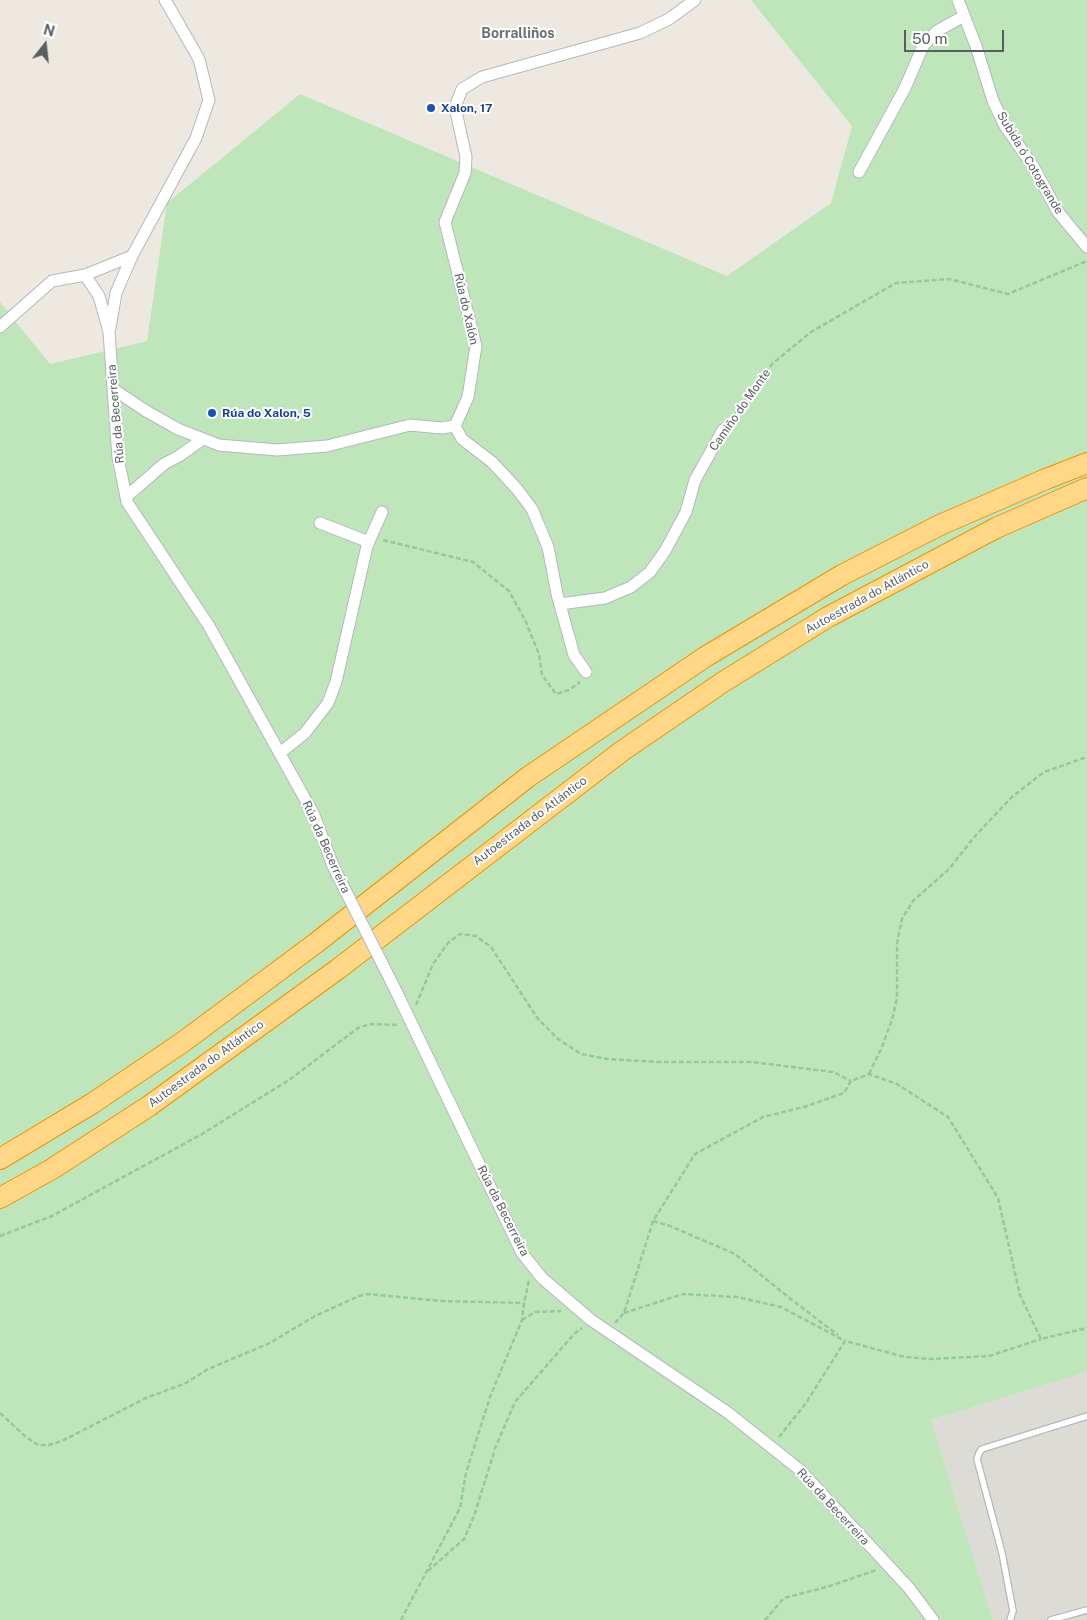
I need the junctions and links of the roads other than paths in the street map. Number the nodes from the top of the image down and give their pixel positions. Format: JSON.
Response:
{"nodes":[{"id":1,"x":165,"y":0,"type":"edge"},
{"id":2,"x":695,"y":0,"type":"edge"},
{"id":3,"x":958,"y":0,"type":"edge"},
{"id":4,"x":964,"y":16,"type":"junction"},
{"id":5,"x":859,"y":172,"type":"dead end"},
{"id":6,"x":1087,"y":247,"type":"edge"},
{"id":7,"x":132,"y":256,"type":"junction"},
{"id":8,"x":85,"y":275,"type":"junction"},
{"id":9,"x":0,"y":327,"type":"edge"},
{"id":10,"x":109,"y":332,"type":"junction"},
{"id":11,"x":113,"y":389,"type":"junction"},
{"id":12,"x":455,"y":426,"type":"junction"},
{"id":13,"x":723,"y":430,"type":"road end"},
{"id":14,"x":203,"y":439,"type":"junction"},
{"id":15,"x":1087,"y":463,"type":"edge"},
{"id":16,"x":1087,"y":488,"type":"edge"},
{"id":17,"x":126,"y":497,"type":"junction"},
{"id":18,"x":382,"y":512,"type":"dead end"},
{"id":19,"x":320,"y":523,"type":"dead end"},
{"id":20,"x":370,"y":540,"type":"junction"},
{"id":21,"x":560,"y":604,"type":"junction"},
{"id":22,"x":586,"y":672,"type":"road end"},
{"id":23,"x":280,"y":753,"type":"junction"},
{"id":24,"x":0,"y":1159,"type":"edge"},
{"id":25,"x":0,"y":1198,"type":"edge"},
{"id":26,"x":1087,"y":1416,"type":"edge"},
{"id":27,"x":1087,"y":1610,"type":"edge"},
{"id":28,"x":933,"y":1620,"type":"edge"},
{"id":29,"x":1010,"y":1620,"type":"edge"},
{"id":30,"x":1051,"y":1620,"type":"edge"}],
"edges":[{"from":1,"to":7,"type":"street","name":"Rúa da Becerreira"},
{"from":2,"to":12,"type":"street","name":"Rúa do Xalón"},
{"from":3,"to":4,"type":"street","name":"Subida ó Cotogrande"},
{"from":4,"to":5,"type":"street"},
{"from":4,"to":6,"type":"street","name":"Subida ó Cotogrande"},
{"from":7,"to":8,"type":"street"},
{"from":7,"to":10,"type":"street","name":"Rúa da Becerreira"},
{"from":8,"to":9,"type":"street"},
{"from":8,"to":10,"type":"street","name":"Rúa da Becerreira"},
{"from":10,"to":11,"type":"street","name":"Rúa da Becerreira"},
{"from":11,"to":14,"type":"street"},
{"from":11,"to":17,"type":"street","name":"Rúa da Becerreira"},
{"from":12,"to":14,"type":"street"},
{"from":12,"to":21,"type":"street"},
{"from":13,"to":21,"type":"street","name":"Camiño do Monte"},
{"from":14,"to":17,"type":"street"},
{"from":15,"to":24,"type":"highway"},
{"from":16,"to":25,"type":"highway","name":"Autoestrada do Atlántico"},
{"from":17,"to":23,"type":"street","name":"Rúa da Becerreira"},
{"from":18,"to":20,"type":"street"},
{"from":19,"to":20,"type":"street"},
{"from":20,"to":23,"type":"street"},
{"from":21,"to":22,"type":"street"},
{"from":23,"to":28,"type":"street","name":"Rúa da Becerreira","bridge":true},
{"from":26,"to":29,"type":"lane"},
{"from":27,"to":30,"type":"lane"}]}
